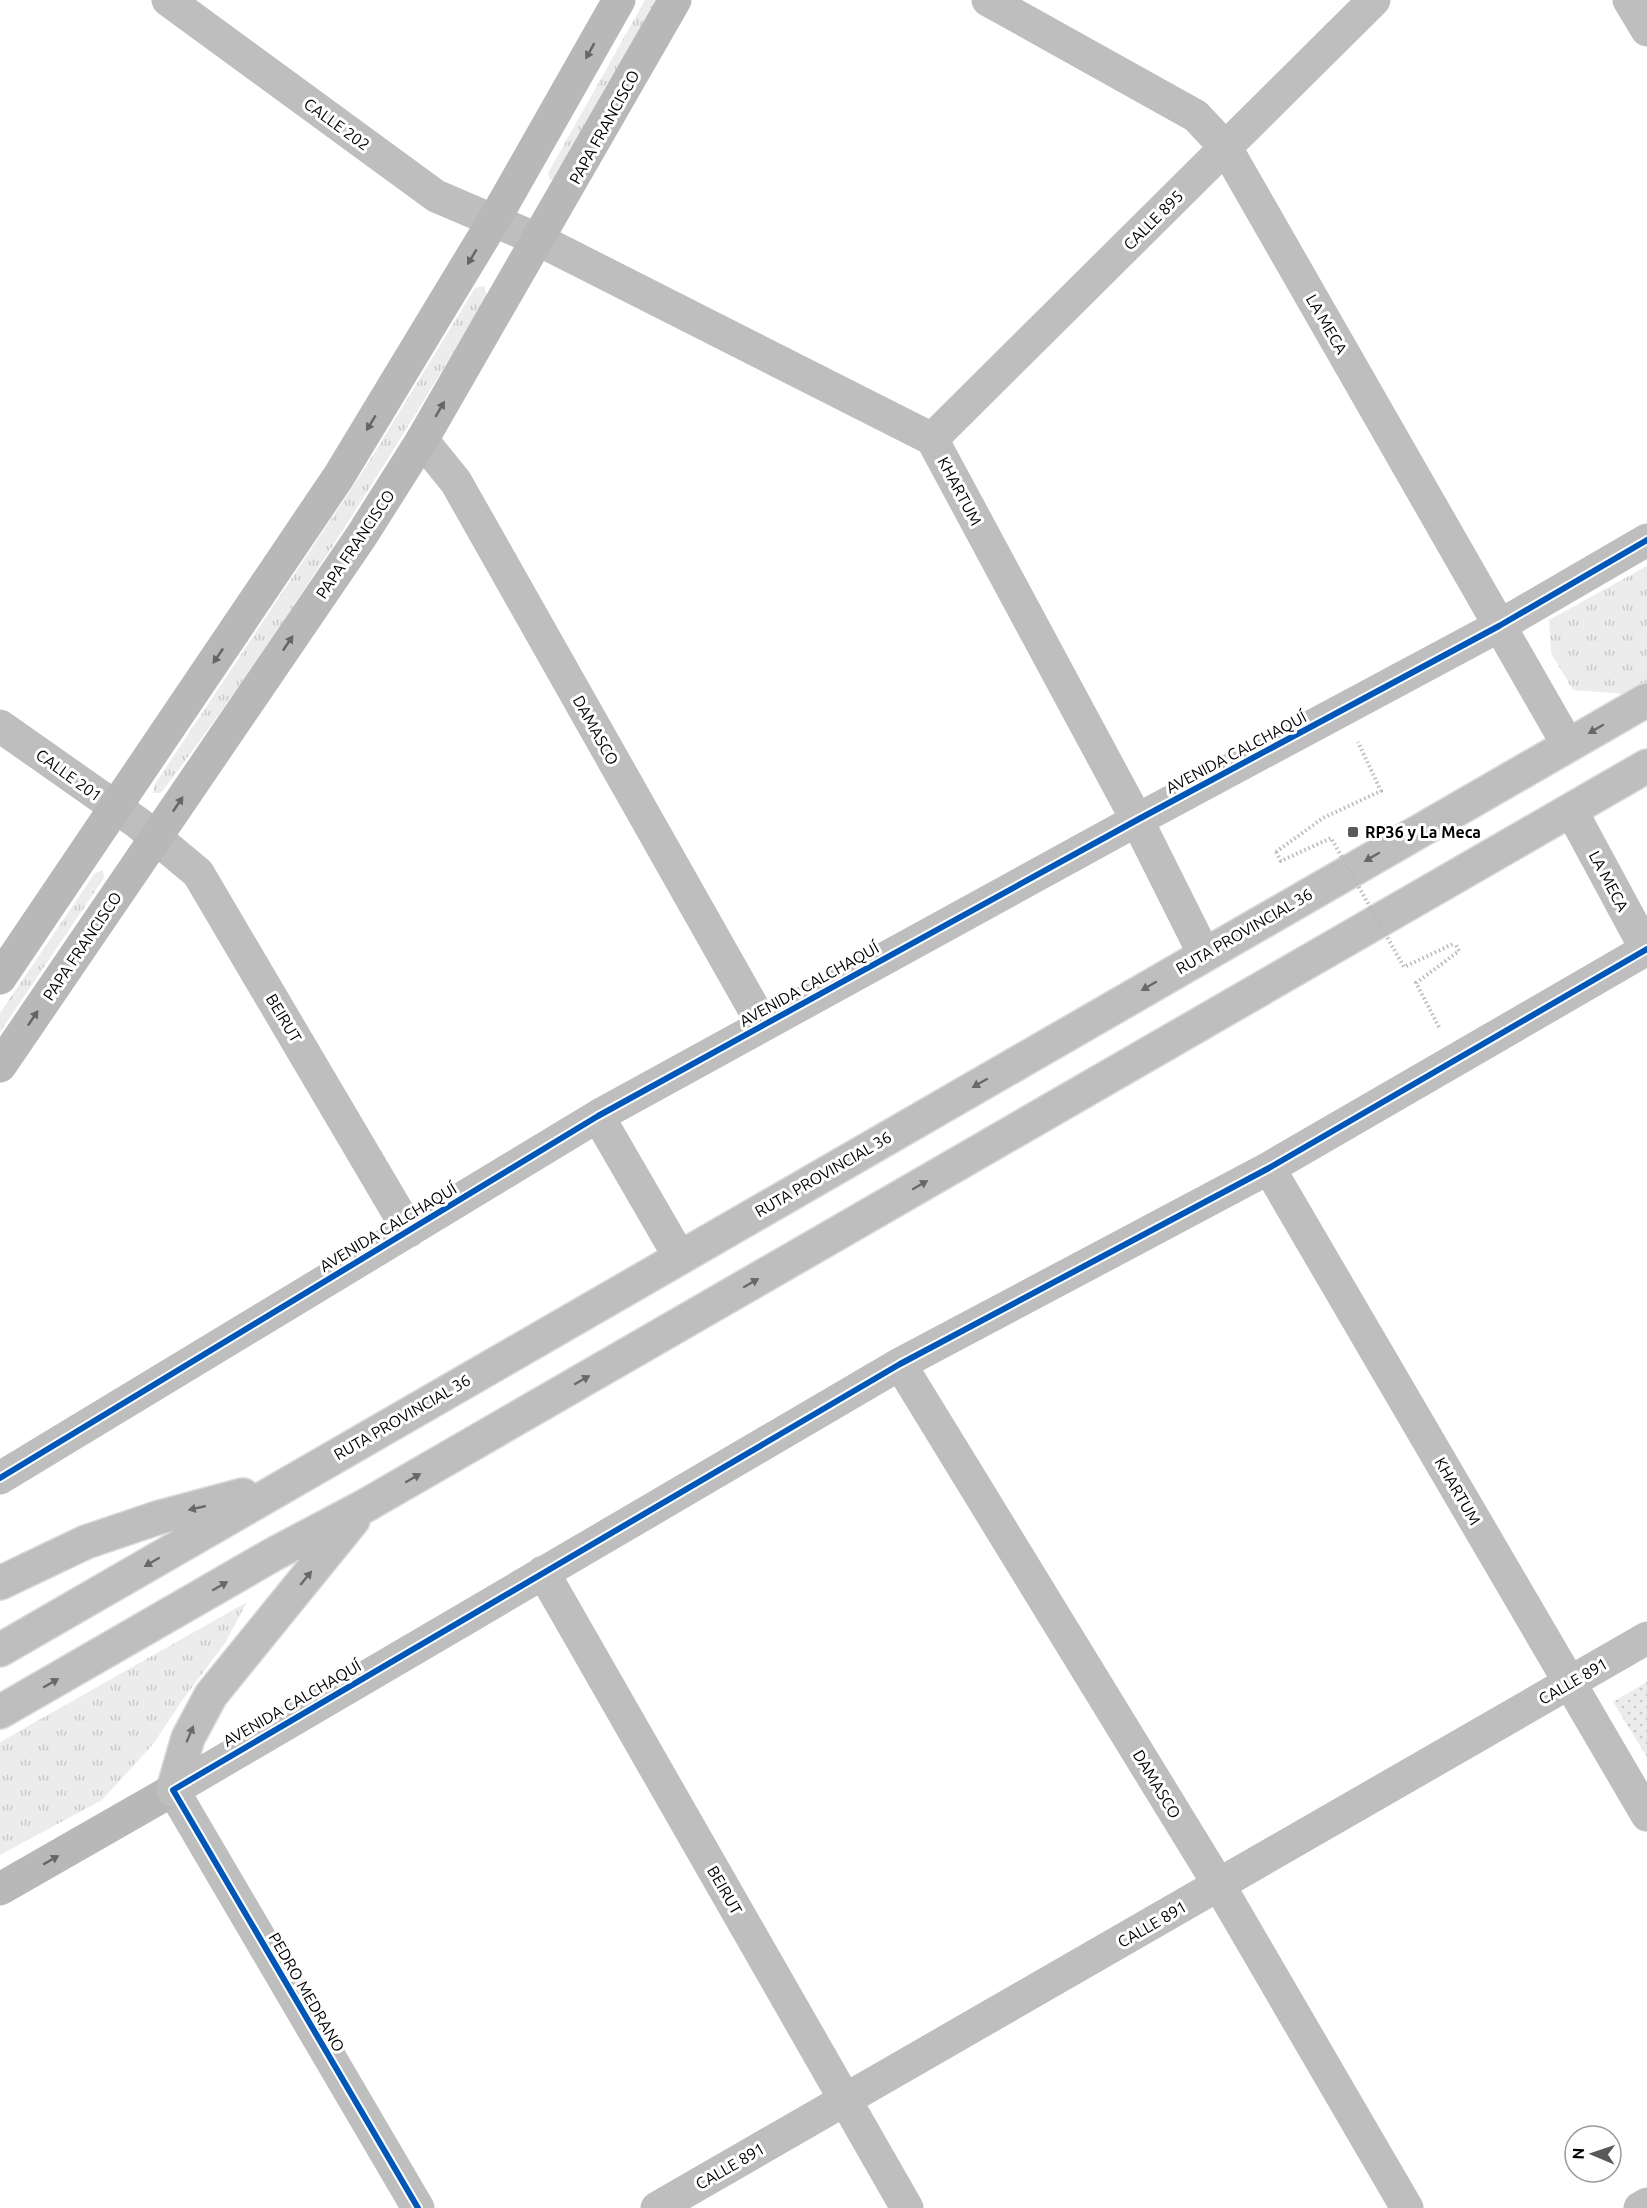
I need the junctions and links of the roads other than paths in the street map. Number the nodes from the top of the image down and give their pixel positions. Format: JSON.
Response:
{"nodes":[{"id":1,"x":168,"y":0,"type":"edge"},
{"id":2,"x":619,"y":0,"type":"edge"},
{"id":3,"x":675,"y":0,"type":"edge"},
{"id":4,"x":988,"y":0,"type":"edge"},
{"id":5,"x":1374,"y":0,"type":"edge"},
{"id":6,"x":1629,"y":0,"type":"edge"},
{"id":7,"x":1647,"y":30,"type":"edge"},
{"id":8,"x":1226,"y":148,"type":"junction"},
{"id":9,"x":516,"y":230,"type":"junction"},
{"id":10,"x":932,"y":439,"type":"junction"},
{"id":11,"x":422,"y":440,"type":"junction"},
{"id":12,"x":1647,"y":540,"type":"edge"},
{"id":13,"x":1499,"y":626,"type":"junction"},
{"id":14,"x":1647,"y":700,"type":"edge"},
{"id":15,"x":0,"y":726,"type":"edge"},
{"id":16,"x":1568,"y":746,"type":"junction"},
{"id":17,"x":1647,"y":765,"type":"edge"},
{"id":18,"x":1571,"y":810,"type":"junction"},
{"id":19,"x":1137,"y":820,"type":"junction"},
{"id":20,"x":136,"y":823,"type":"junction"},
{"id":21,"x":1647,"y":950,"type":"edge"},
{"id":22,"x":1204,"y":954,"type":"junction"},
{"id":23,"x":0,"y":978,"type":"edge"},
{"id":24,"x":763,"y":1025,"type":"junction"},
{"id":25,"x":0,"y":1066,"type":"edge"},
{"id":26,"x":598,"y":1116,"type":"junction"},
{"id":27,"x":1269,"y":1168,"type":"junction"},
{"id":28,"x":409,"y":1231,"type":"junction"},
{"id":29,"x":679,"y":1256,"type":"junction"},
{"id":30,"x":900,"y":1364,"type":"junction"},
{"id":31,"x":312,"y":1469,"type":"junction"},
{"id":32,"x":0,"y":1478,"type":"edge"},
{"id":33,"x":363,"y":1507,"type":"junction"},
{"id":34,"x":543,"y":1572,"type":"junction"},
{"id":35,"x":0,"y":1583,"type":"edge"},
{"id":36,"x":1647,"y":1638,"type":"edge"},
{"id":37,"x":0,"y":1650,"type":"edge"},
{"id":38,"x":1570,"y":1682,"type":"junction"},
{"id":39,"x":0,"y":1712,"type":"edge"},
{"id":40,"x":173,"y":1790,"type":"junction"},
{"id":41,"x":1647,"y":1815,"type":"edge"},
{"id":42,"x":1219,"y":1885,"type":"junction"},
{"id":43,"x":0,"y":1889,"type":"edge"},
{"id":44,"x":845,"y":2100,"type":"junction"},
{"id":45,"x":1647,"y":2204,"type":"edge"},
{"id":46,"x":417,"y":2208,"type":"edge"},
{"id":47,"x":657,"y":2208,"type":"edge"},
{"id":48,"x":907,"y":2208,"type":"edge"},
{"id":49,"x":1407,"y":2208,"type":"edge"},
{"id":50,"x":1640,"y":2208,"type":"edge"}],
"edges":[{"from":1,"to":9,"type":"street","name":"CALLE 202"},
{"from":2,"to":9,"type":"main road","name":"PAPA FRANCISCO","one_way":true},
{"from":3,"to":9,"type":"main road","name":"PAPA FRANCISCO"},
{"from":4,"to":8,"type":"street","name":"LA MECA"},
{"from":5,"to":8,"type":"street","name":"CALLE 895"},
{"from":6,"to":7,"type":"street"},
{"from":8,"to":10,"type":"street","name":"CALLE 895"},
{"from":8,"to":13,"type":"street","name":"LA MECA"},
{"from":9,"to":10,"type":"street","name":"KHARTUM"},
{"from":11,"to":9,"type":"main road","name":"PAPA FRANCISCO","one_way":true},
{"from":9,"to":20,"type":"main road","name":"PAPA FRANCISCO","one_way":true},
{"from":10,"to":19,"type":"street","name":"KHARTUM"},
{"from":20,"to":11,"type":"main road","name":"PAPA FRANCISCO","one_way":true},
{"from":11,"to":24,"type":"street","name":"DAMASCO"},
{"from":12,"to":13,"type":"street","name":"AVENIDA CALCHAQUÍ"},
{"from":13,"to":16,"type":"street","name":"LA MECA"},
{"from":13,"to":19,"type":"street","name":"AVENIDA CALCHAQUÍ"},
{"from":14,"to":16,"type":"street","name":"RUTA PROVINCIAL 36","one_way":true},
{"from":15,"to":20,"type":"street","name":"CALLE 201"},
{"from":16,"to":22,"type":"street","name":"RUTA PROVINCIAL 36","one_way":true},
{"from":17,"to":18,"type":"street"},
{"from":18,"to":21,"type":"street","name":"LA MECA"},
{"from":33,"to":18,"type":"street","one_way":true},
{"from":19,"to":22,"type":"street","name":"KHARTUM"},
{"from":19,"to":24,"type":"street","name":"AVENIDA CALCHAQUÍ"},
{"from":20,"to":23,"type":"main road","name":"PAPA FRANCISCO"},
{"from":25,"to":20,"type":"main road","name":"PAPA FRANCISCO","one_way":true},
{"from":20,"to":28,"type":"street","name":"BEIRUT"},
{"from":21,"to":27,"type":"street","name":"AVENIDA CALCHAQUÍ"},
{"from":22,"to":29,"type":"street","name":"RUTA PROVINCIAL 36","one_way":true},
{"from":24,"to":26,"type":"street","name":"AVENIDA CALCHAQUÍ"},
{"from":26,"to":28,"type":"street","name":"AVENIDA CALCHAQUÍ"},
{"from":26,"to":29,"type":"street"},
{"from":27,"to":30,"type":"street","name":"AVENIDA CALCHAQUÍ"},
{"from":27,"to":38,"type":"street","name":"KHARTUM"},
{"from":28,"to":32,"type":"street","name":"AVENIDA CALCHAQUÍ"},
{"from":29,"to":31,"type":"street","name":"RUTA PROVINCIAL 36"},
{"from":30,"to":34,"type":"street","name":"AVENIDA CALCHAQUÍ"},
{"from":30,"to":42,"type":"street","name":"DAMASCO"},
{"from":31,"to":35,"type":"street","one_way":true},
{"from":31,"to":37,"type":"street","name":"RUTA PROVINCIAL 36","one_way":true},
{"from":39,"to":33,"type":"street","one_way":true},
{"from":40,"to":33,"type":"street","one_way":true},
{"from":34,"to":40,"type":"street","name":"AVENIDA CALCHAQUÍ"},
{"from":34,"to":44,"type":"street","name":"BEIRUT"},
{"from":36,"to":38,"type":"street","name":"CALLE 891"},
{"from":38,"to":41,"type":"street","name":"KHARTUM"},
{"from":38,"to":42,"type":"street","name":"CALLE 891"},
{"from":43,"to":40,"type":"main road","name":"AVENIDA CALCHAQUÍ","one_way":true},
{"from":40,"to":46,"type":"street","name":"PEDRO MEDRANO"},
{"from":42,"to":44,"type":"street","name":"CALLE 891"},
{"from":42,"to":49,"type":"street","name":"DAMASCO"},
{"from":44,"to":47,"type":"street","name":"CALLE 891"},
{"from":44,"to":48,"type":"street","name":"BEIRUT"},
{"from":45,"to":50,"type":"street"}]}
